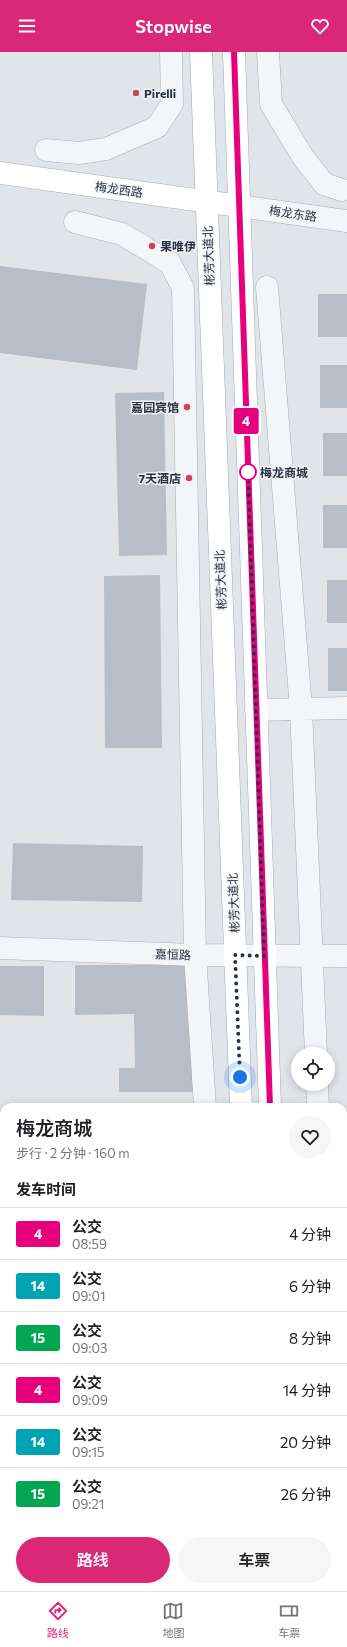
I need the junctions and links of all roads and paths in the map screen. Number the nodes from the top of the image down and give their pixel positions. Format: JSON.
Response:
{"nodes":[{"id":1,"x":171,"y":52,"type":"edge"},
{"id":2,"x":201,"y":52,"type":"edge"},
{"id":3,"x":234,"y":52,"type":"edge"},
{"id":4,"x":268,"y":52,"type":"edge"},
{"id":5,"x":46,"y":150,"type":"dead end"},
{"id":6,"x":0,"y":172,"type":"edge"},
{"id":7,"x":342,"y":190,"type":"dead end"},
{"id":8,"x":206,"y":202,"type":"junction"},
{"id":9,"x":239,"y":206,"type":"junction"},
{"id":10,"x":347,"y":221,"type":"edge"},
{"id":11,"x":75,"y":222,"type":"dead end"},
{"id":12,"x":267,"y":287,"type":"dead end"},
{"id":13,"x":347,"y":708,"type":"edge"},
{"id":14,"x":301,"y":709,"type":"junction"},
{"id":15,"x":256,"y":710,"type":"junction"},
{"id":16,"x":0,"y":948,"type":"edge"},
{"id":17,"x":195,"y":955,"type":"junction"},
{"id":18,"x":235,"y":955,"type":"junction"},
{"id":19,"x":264,"y":956,"type":"junction"},
{"id":20,"x":312,"y":956,"type":"junction"},
{"id":21,"x":347,"y":956,"type":"edge"},
{"id":22,"x":316,"y":1047,"type":"edge"},
{"id":23,"x":317,"y":1091,"type":"edge"},
{"id":24,"x":205,"y":1103,"type":"edge"},
{"id":25,"x":241,"y":1103,"type":"edge"},
{"id":26,"x":270,"y":1103,"type":"edge"},
{"id":27,"x":318,"y":1103,"type":"edge"}],
"edges":[{"from":1,"to":5,"type":"street"},
{"from":2,"to":8,"type":"main road","name":"彬芳大道北"},
{"from":3,"to":9,"type":"main road"},
{"from":4,"to":7,"type":"street"},
{"from":6,"to":8,"type":"main road","name":"梅龙西路"},
{"from":8,"to":9,"type":"main road","name":"梅龙西路"},
{"from":8,"to":18,"type":"main road","name":"彬芳大道北"},
{"from":9,"to":10,"type":"street","name":"梅龙东路"},
{"from":9,"to":15,"type":"main road"},
{"from":11,"to":17,"type":"street"},
{"from":12,"to":14,"type":"street"},
{"from":13,"to":14,"type":"street"},
{"from":14,"to":15,"type":"street"},
{"from":14,"to":20,"type":"street"},
{"from":15,"to":19,"type":"main road"},
{"from":16,"to":17,"type":"street","name":"嘉恒路"},
{"from":17,"to":18,"type":"street","name":"嘉恒路"},
{"from":17,"to":24,"type":"street"},
{"from":18,"to":19,"type":"street","name":"嘉恒路"},
{"from":18,"to":25,"type":"main road","name":"彬芳大道北"},
{"from":19,"to":20,"type":"street","name":"嘉恒路"},
{"from":19,"to":26,"type":"main road"},
{"from":20,"to":21,"type":"street","name":"嘉恒路"},
{"from":20,"to":22,"type":"street"},
{"from":23,"to":27,"type":"street"}]}
